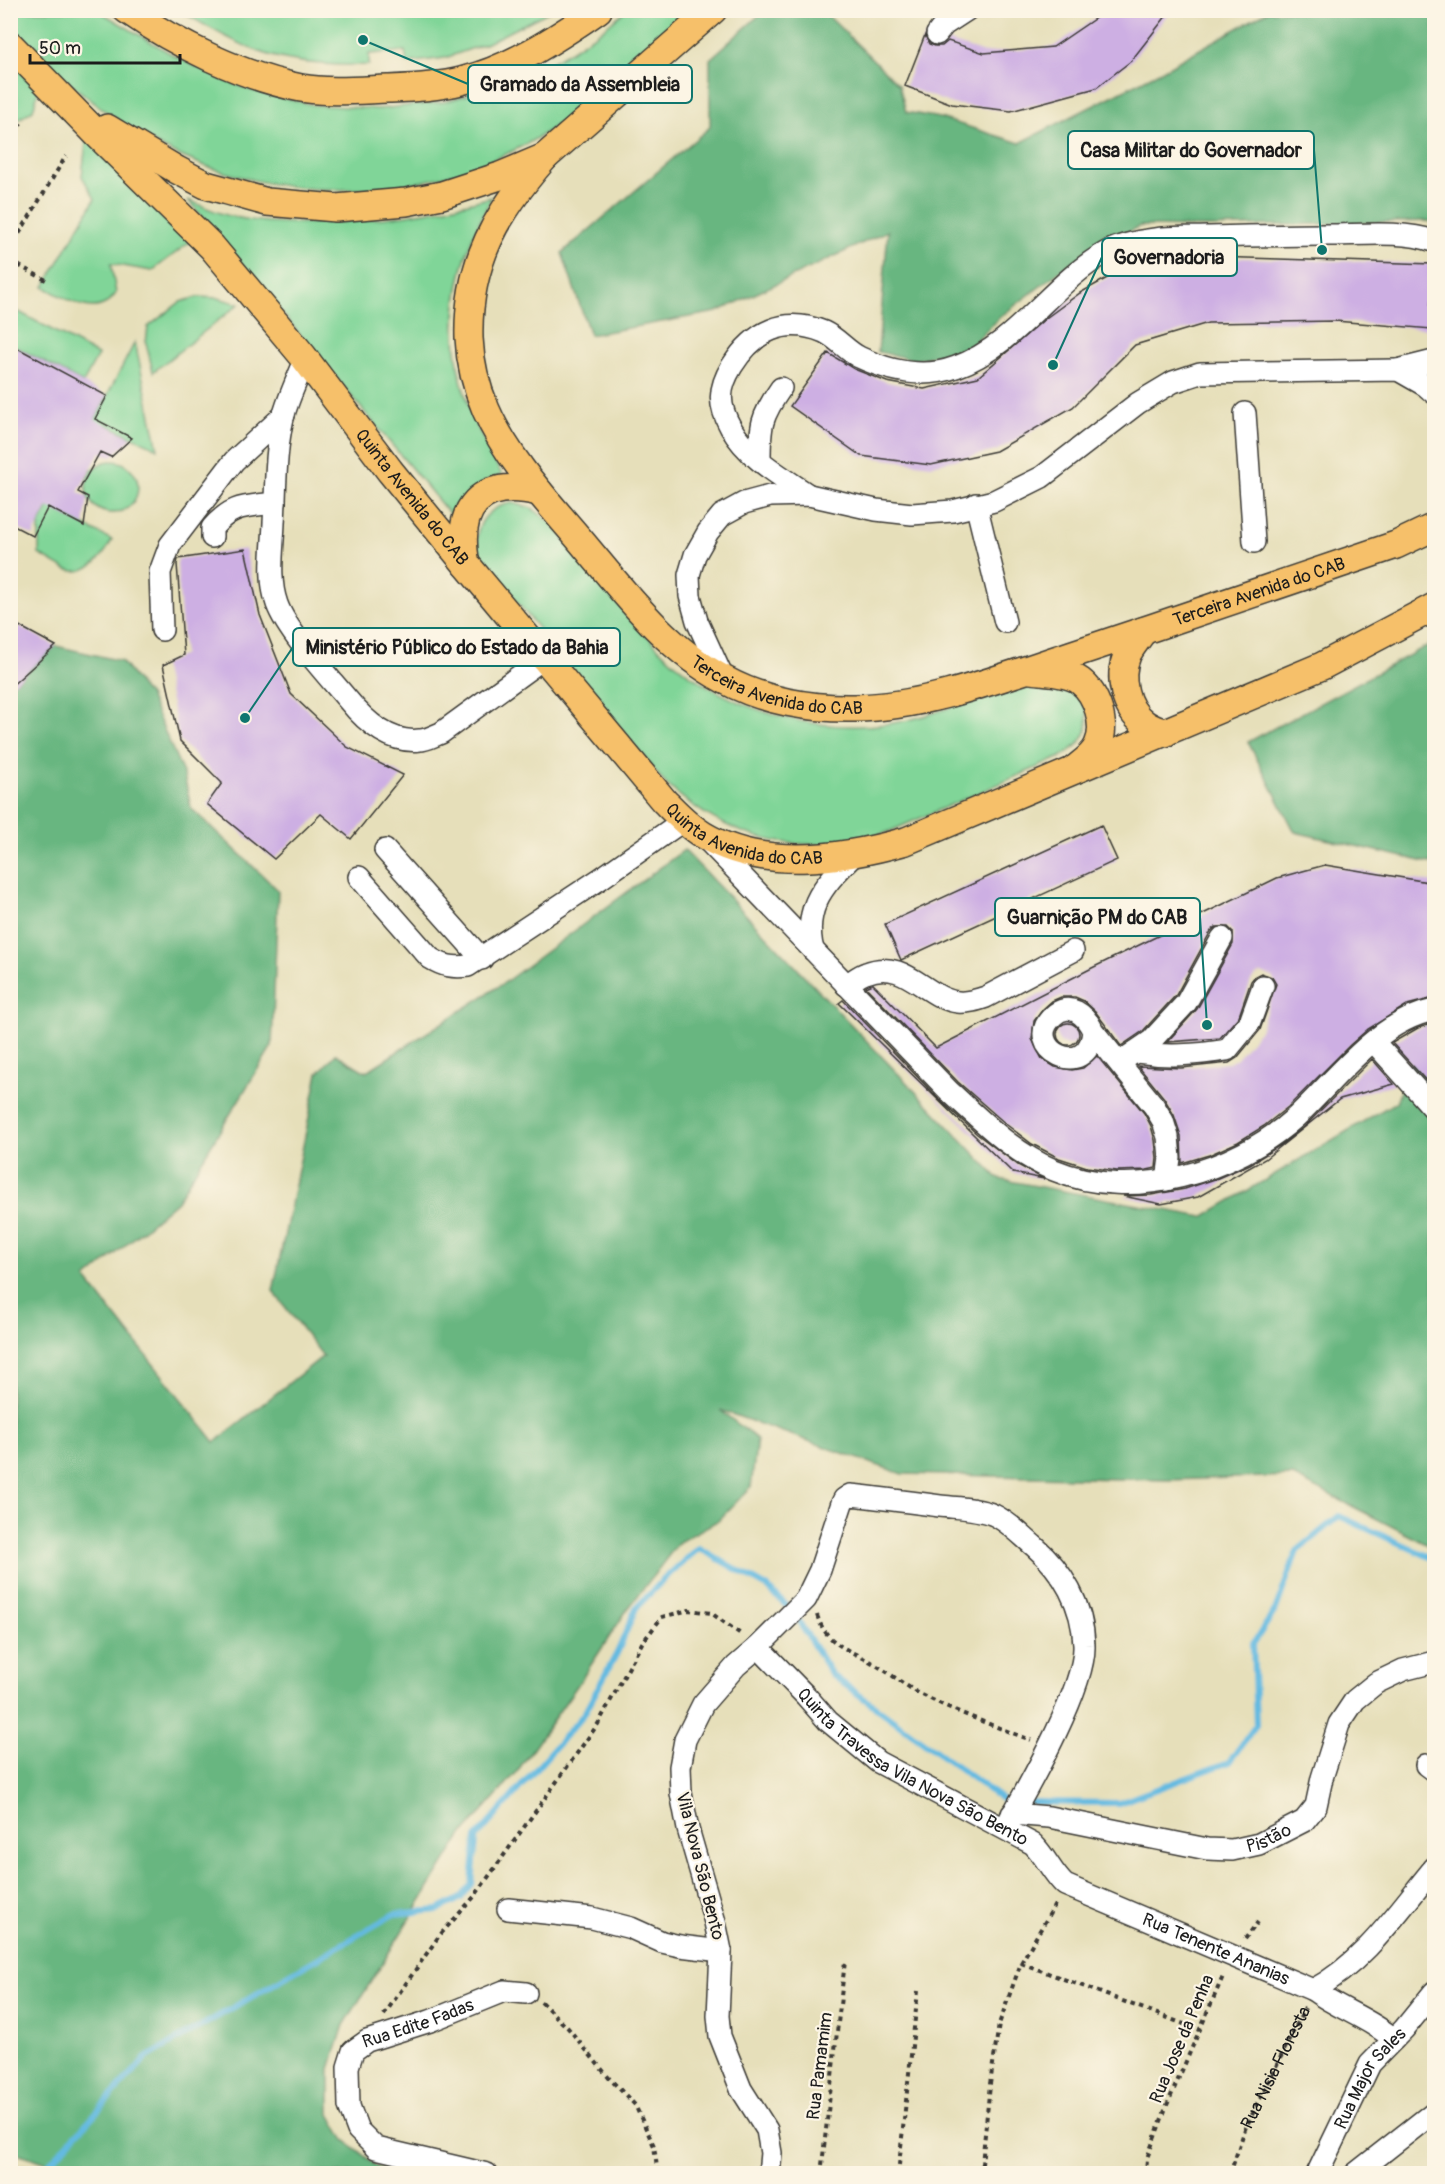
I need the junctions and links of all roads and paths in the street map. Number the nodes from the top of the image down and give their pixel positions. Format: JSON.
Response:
{"nodes":[{"id":1,"x":127,"y":10,"type":"edge"},
{"id":2,"x":598,"y":10,"type":"edge"},
{"id":3,"x":713,"y":10,"type":"edge"},
{"id":4,"x":967,"y":10,"type":"edge"},
{"id":5,"x":937,"y":34,"type":"dead end"},
{"id":6,"x":10,"y":45,"type":"edge"},
{"id":7,"x":61,"y":98,"type":"junction"},
{"id":8,"x":10,"y":133,"type":"edge"},
{"id":9,"x":10,"y":141,"type":"edge"},
{"id":10,"x":66,"y":156,"type":"dead end"},
{"id":11,"x":545,"y":157,"type":"junction"},
{"id":12,"x":1434,"y":241,"type":"edge"},
{"id":13,"x":10,"y":249,"type":"edge"},
{"id":14,"x":10,"y":261,"type":"edge"},
{"id":15,"x":48,"y":281,"type":"dead end"},
{"id":16,"x":306,"y":358,"type":"junction"},
{"id":17,"x":1434,"y":361,"type":"edge"},
{"id":18,"x":1398,"y":370,"type":"junction"},
{"id":19,"x":781,"y":388,"type":"dead end"},
{"id":20,"x":1434,"y":393,"type":"edge"},
{"id":21,"x":1245,"y":413,"type":"dead end"},
{"id":22,"x":284,"y":415,"type":"junction"},
{"id":23,"x":760,"y":460,"type":"junction"},
{"id":24,"x":539,"y":492,"type":"junction"},
{"id":25,"x":809,"y":495,"type":"junction"},
{"id":26,"x":275,"y":503,"type":"junction"},
{"id":27,"x":976,"y":504,"type":"junction"},
{"id":28,"x":1434,"y":527,"type":"edge"},
{"id":29,"x":212,"y":537,"type":"dead end"},
{"id":30,"x":1254,"y":542,"type":"dead end"},
{"id":31,"x":466,"y":564,"type":"junction"},
{"id":32,"x":1434,"y":608,"type":"edge"},
{"id":33,"x":1005,"y":622,"type":"dead end"},
{"id":34,"x":162,"y":630,"type":"dead end"},
{"id":35,"x":1143,"y":632,"type":"junction"},
{"id":36,"x":544,"y":658,"type":"junction"},
{"id":37,"x":1026,"y":669,"type":"junction"},
{"id":38,"x":724,"y":680,"type":"junction"},
{"id":39,"x":1165,"y":733,"type":"junction"},
{"id":40,"x":1071,"y":773,"type":"junction"},
{"id":41,"x":693,"y":827,"type":"junction"},
{"id":42,"x":385,"y":850,"type":"dead end"},
{"id":43,"x":856,"y":853,"type":"junction"},
{"id":44,"x":359,"y":877,"type":"dead end"},
{"id":45,"x":1222,"y":938,"type":"dead end"},
{"id":46,"x":813,"y":950,"type":"junction"},
{"id":47,"x":1073,"y":951,"type":"dead end"},
{"id":48,"x":482,"y":959,"type":"junction"},
{"id":49,"x":846,"y":985,"type":"junction"},
{"id":50,"x":1263,"y":986,"type":"dead end"},
{"id":51,"x":1434,"y":1010,"type":"edge"},
{"id":52,"x":1093,"y":1031,"type":"dead end"},
{"id":53,"x":1374,"y":1042,"type":"junction"},
{"id":54,"x":1127,"y":1058,"type":"junction"},
{"id":55,"x":1434,"y":1109,"type":"edge"},
{"id":56,"x":1167,"y":1180,"type":"junction"},
{"id":57,"x":814,"y":1585,"type":"junction"},
{"id":58,"x":758,"y":1647,"type":"junction"},
{"id":59,"x":1434,"y":1662,"type":"edge"},
{"id":60,"x":1048,"y":1746,"type":"junction"},
{"id":61,"x":1009,"y":1821,"type":"junction"},
{"id":62,"x":1434,"y":1868,"type":"edge"},
{"id":63,"x":1065,"y":1885,"type":"junction"},
{"id":64,"x":508,"y":1909,"type":"dead end"},
{"id":65,"x":1258,"y":1922,"type":"dead end"},
{"id":66,"x":721,"y":1951,"type":"junction"},
{"id":67,"x":1232,"y":1957,"type":"junction"},
{"id":68,"x":845,"y":1961,"type":"dead end"},
{"id":69,"x":1021,"y":1963,"type":"junction"},
{"id":70,"x":1313,"y":1990,"type":"junction"},
{"id":71,"x":918,"y":1991,"type":"dead end"},
{"id":72,"x":1434,"y":1992,"type":"edge"},
{"id":73,"x":526,"y":1993,"type":"joint"},
{"id":74,"x":1200,"y":2030,"type":"junction"},
{"id":75,"x":1394,"y":2039,"type":"junction"},
{"id":76,"x":367,"y":2041,"type":"junction"},
{"id":77,"x":1434,"y":2112,"type":"edge"},
{"id":78,"x":487,"y":2174,"type":"edge"},
{"id":79,"x":658,"y":2174,"type":"edge"},
{"id":80,"x":769,"y":2174,"type":"edge"},
{"id":81,"x":821,"y":2174,"type":"edge"},
{"id":82,"x":898,"y":2174,"type":"edge"},
{"id":83,"x":981,"y":2174,"type":"edge"},
{"id":84,"x":1146,"y":2174,"type":"edge"},
{"id":85,"x":1230,"y":2174,"type":"edge"},
{"id":86,"x":1317,"y":2174,"type":"edge"},
{"id":87,"x":1355,"y":2174,"type":"edge"}],
"edges":[{"from":1,"to":2,"type":"main road"},
{"from":3,"to":11,"type":"main road"},
{"from":4,"to":5,"type":"street"},
{"from":6,"to":7,"type":"main road","name":"Quinta Avenida do CAB"},
{"from":7,"to":11,"type":"main road"},
{"from":7,"to":16,"type":"main road","name":"Quinta Avenida do CAB"},
{"from":8,"to":9,"type":"path"},
{"from":10,"to":13,"type":"path"},
{"from":11,"to":24,"type":"main road","name":"Terceira Avenida do CAB"},
{"from":12,"to":23,"type":"street"},
{"from":14,"to":15,"type":"path"},
{"from":16,"to":22,"type":"street"},
{"from":16,"to":31,"type":"main road","name":"Quinta Avenida do CAB"},
{"from":17,"to":18,"type":"street"},
{"from":18,"to":20,"type":"street"},
{"from":18,"to":27,"type":"street"},
{"from":19,"to":23,"type":"street"},
{"from":21,"to":30,"type":"street"},
{"from":22,"to":26,"type":"street"},
{"from":22,"to":34,"type":"street"},
{"from":23,"to":25,"type":"street"},
{"from":24,"to":31,"type":"main road"},
{"from":24,"to":38,"type":"main road","name":"Terceira Avenida do CAB"},
{"from":25,"to":27,"type":"street"},
{"from":25,"to":38,"type":"street"},
{"from":26,"to":29,"type":"street"},
{"from":26,"to":36,"type":"street"},
{"from":27,"to":33,"type":"street"},
{"from":28,"to":35,"type":"main road","name":"Terceira Avenida do CAB"},
{"from":31,"to":36,"type":"main road","name":"Quinta Avenida do CAB"},
{"from":32,"to":39,"type":"main road"},
{"from":35,"to":37,"type":"main road","name":"Terceira Avenida do CAB"},
{"from":35,"to":39,"type":"main road"},
{"from":36,"to":41,"type":"main road","name":"Quinta Avenida do CAB"},
{"from":37,"to":38,"type":"main road","name":"Terceira Avenida do CAB"},
{"from":37,"to":40,"type":"main road"},
{"from":39,"to":40,"type":"main road"},
{"from":40,"to":43,"type":"main road"},
{"from":41,"to":43,"type":"main road","name":"Quinta Avenida do CAB"},
{"from":41,"to":46,"type":"street"},
{"from":41,"to":48,"type":"street"},
{"from":42,"to":48,"type":"street"},
{"from":43,"to":46,"type":"street"},
{"from":44,"to":48,"type":"street"},
{"from":45,"to":54,"type":"street"},
{"from":46,"to":49,"type":"street"},
{"from":47,"to":49,"type":"street"},
{"from":49,"to":56,"type":"street"},
{"from":50,"to":54,"type":"street"},
{"from":51,"to":53,"type":"street"},
{"from":52,"to":54,"type":"street"},
{"from":53,"to":55,"type":"street"},
{"from":53,"to":56,"type":"street"},
{"from":54,"to":56,"type":"street"},
{"from":57,"to":58,"type":"street","name":"Vila Nova São Bento"},
{"from":57,"to":60,"type":"path"},
{"from":57,"to":60,"type":"street","name":"Vila Nova São Bento"},
{"from":58,"to":61,"type":"street","name":"Quinta Travessa Vila Nova São Bento"},
{"from":58,"to":66,"type":"street","name":"Vila Nova São Bento"},
{"from":58,"to":76,"type":"path"},
{"from":59,"to":61,"type":"street","name":"Pistão"},
{"from":60,"to":61,"type":"street"},
{"from":61,"to":63,"type":"street","name":"Quinta Travessa Vila Nova São Bento"},
{"from":62,"to":70,"type":"street","name":"Rua Nisia Floresta"},
{"from":63,"to":67,"type":"street","name":"Rua Tenente Ananias"},
{"from":63,"to":69,"type":"path"},
{"from":64,"to":66,"type":"street"},
{"from":65,"to":67,"type":"path","name":"Rua Jose da Penha"},
{"from":66,"to":80,"type":"street","name":"Vila Nova São Bento"},
{"from":67,"to":70,"type":"street","name":"Rua Tenente Ananias"},
{"from":67,"to":74,"type":"path","name":"Rua Jose da Penha"},
{"from":68,"to":81,"type":"path","name":"Rua Pamamim"},
{"from":69,"to":74,"type":"path"},
{"from":69,"to":83,"type":"path"},
{"from":70,"to":75,"type":"street","name":"Rua Tenente Ananias"},
{"from":70,"to":85,"type":"path","name":"Rua Nisia Floresta"},
{"from":71,"to":82,"type":"path"},
{"from":72,"to":75,"type":"street","name":"Rua Major Sales"},
{"from":73,"to":76,"type":"street","name":"Rua Edite Fadas"},
{"from":73,"to":79,"type":"path"},
{"from":74,"to":84,"type":"path","name":"Rua Jose da Penha"},
{"from":75,"to":86,"type":"street","name":"Rua Major Sales"},
{"from":76,"to":78,"type":"street","name":"Rua Edite Fadas"},
{"from":77,"to":87,"type":"street"}]}
